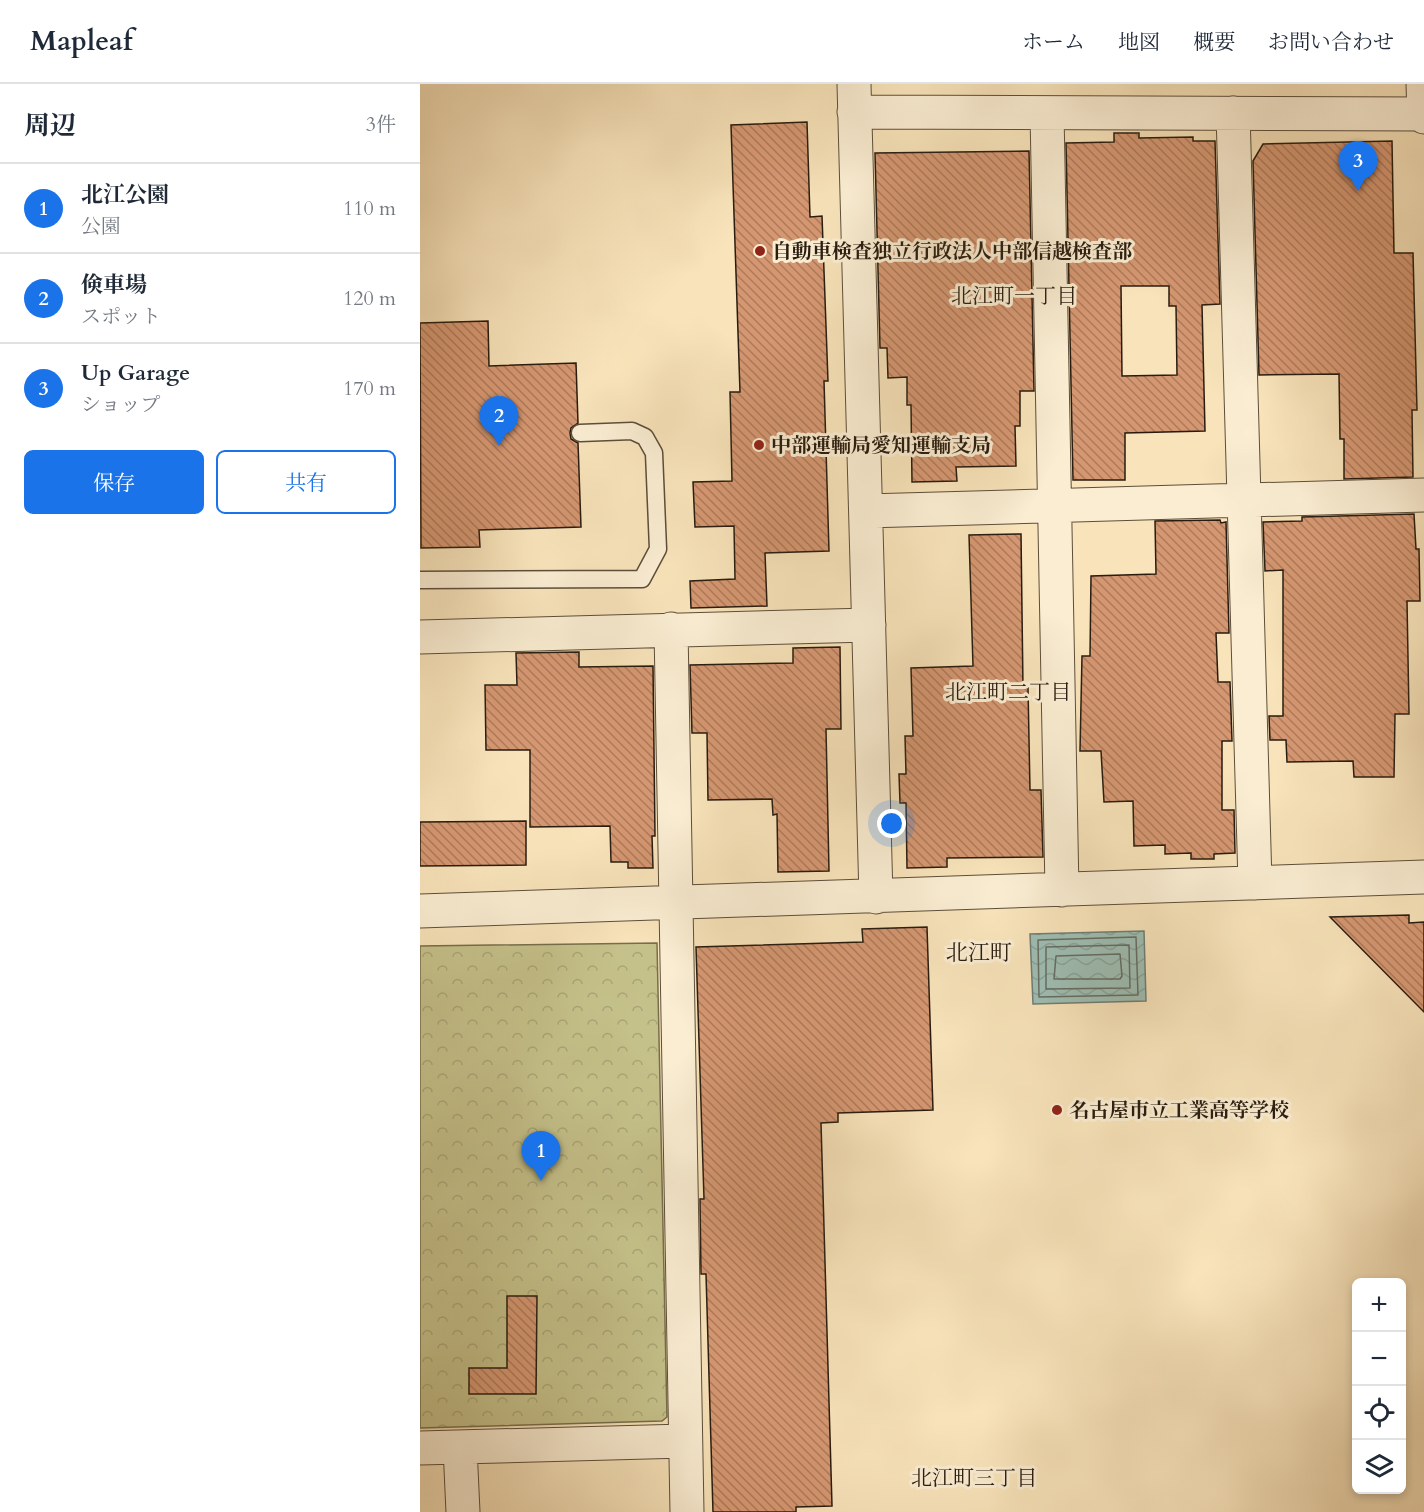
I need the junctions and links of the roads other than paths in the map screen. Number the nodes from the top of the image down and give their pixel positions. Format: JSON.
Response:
{"nodes":[{"id":1,"x":1423,"y":84,"type":"edge"},
{"id":2,"x":854,"y":98,"type":"edge"},
{"id":3,"x":1047,"y":113,"type":"junction"},
{"id":4,"x":1233,"y":113,"type":"junction"},
{"id":5,"x":1424,"y":116,"type":"edge"},
{"id":6,"x":580,"y":433,"type":"dead end"},
{"id":7,"x":1424,"y":495,"type":"edge"},
{"id":8,"x":1244,"y":500,"type":"junction"},
{"id":9,"x":1055,"y":506,"type":"junction"},
{"id":10,"x":866,"y":512,"type":"junction"},
{"id":11,"x":420,"y":580,"type":"edge"},
{"id":12,"x":869,"y":625,"type":"junction"},
{"id":13,"x":671,"y":629,"type":"junction"},
{"id":14,"x":420,"y":637,"type":"edge"},
{"id":15,"x":1424,"y":877,"type":"edge"},
{"id":16,"x":1255,"y":883,"type":"junction"},
{"id":17,"x":1062,"y":890,"type":"junction"},
{"id":18,"x":876,"y":897,"type":"junction"},
{"id":19,"x":675,"y":904,"type":"junction"},
{"id":20,"x":420,"y":911,"type":"edge"},
{"id":21,"x":685,"y":1441,"type":"junction"},
{"id":22,"x":460,"y":1447,"type":"junction"},
{"id":23,"x":420,"y":1448,"type":"edge"},
{"id":24,"x":463,"y":1512,"type":"edge"},
{"id":25,"x":687,"y":1512,"type":"edge"}],
"edges":[{"from":1,"to":5,"type":"street"},
{"from":2,"to":3,"type":"street"},
{"from":2,"to":10,"type":"street"},
{"from":3,"to":4,"type":"street"},
{"from":3,"to":9,"type":"street"},
{"from":4,"to":5,"type":"street"},
{"from":4,"to":8,"type":"street"},
{"from":6,"to":11,"type":"lane"},
{"from":7,"to":8,"type":"street"},
{"from":8,"to":9,"type":"street"},
{"from":8,"to":16,"type":"street"},
{"from":9,"to":10,"type":"street"},
{"from":9,"to":17,"type":"street"},
{"from":10,"to":12,"type":"street"},
{"from":12,"to":13,"type":"street"},
{"from":12,"to":18,"type":"street"},
{"from":13,"to":14,"type":"street"},
{"from":13,"to":19,"type":"street"},
{"from":15,"to":16,"type":"street"},
{"from":16,"to":17,"type":"street"},
{"from":17,"to":18,"type":"street"},
{"from":18,"to":19,"type":"street"},
{"from":19,"to":20,"type":"street"},
{"from":19,"to":21,"type":"street"},
{"from":21,"to":22,"type":"street"},
{"from":21,"to":25,"type":"street"},
{"from":22,"to":23,"type":"street"},
{"from":22,"to":24,"type":"street"}]}
